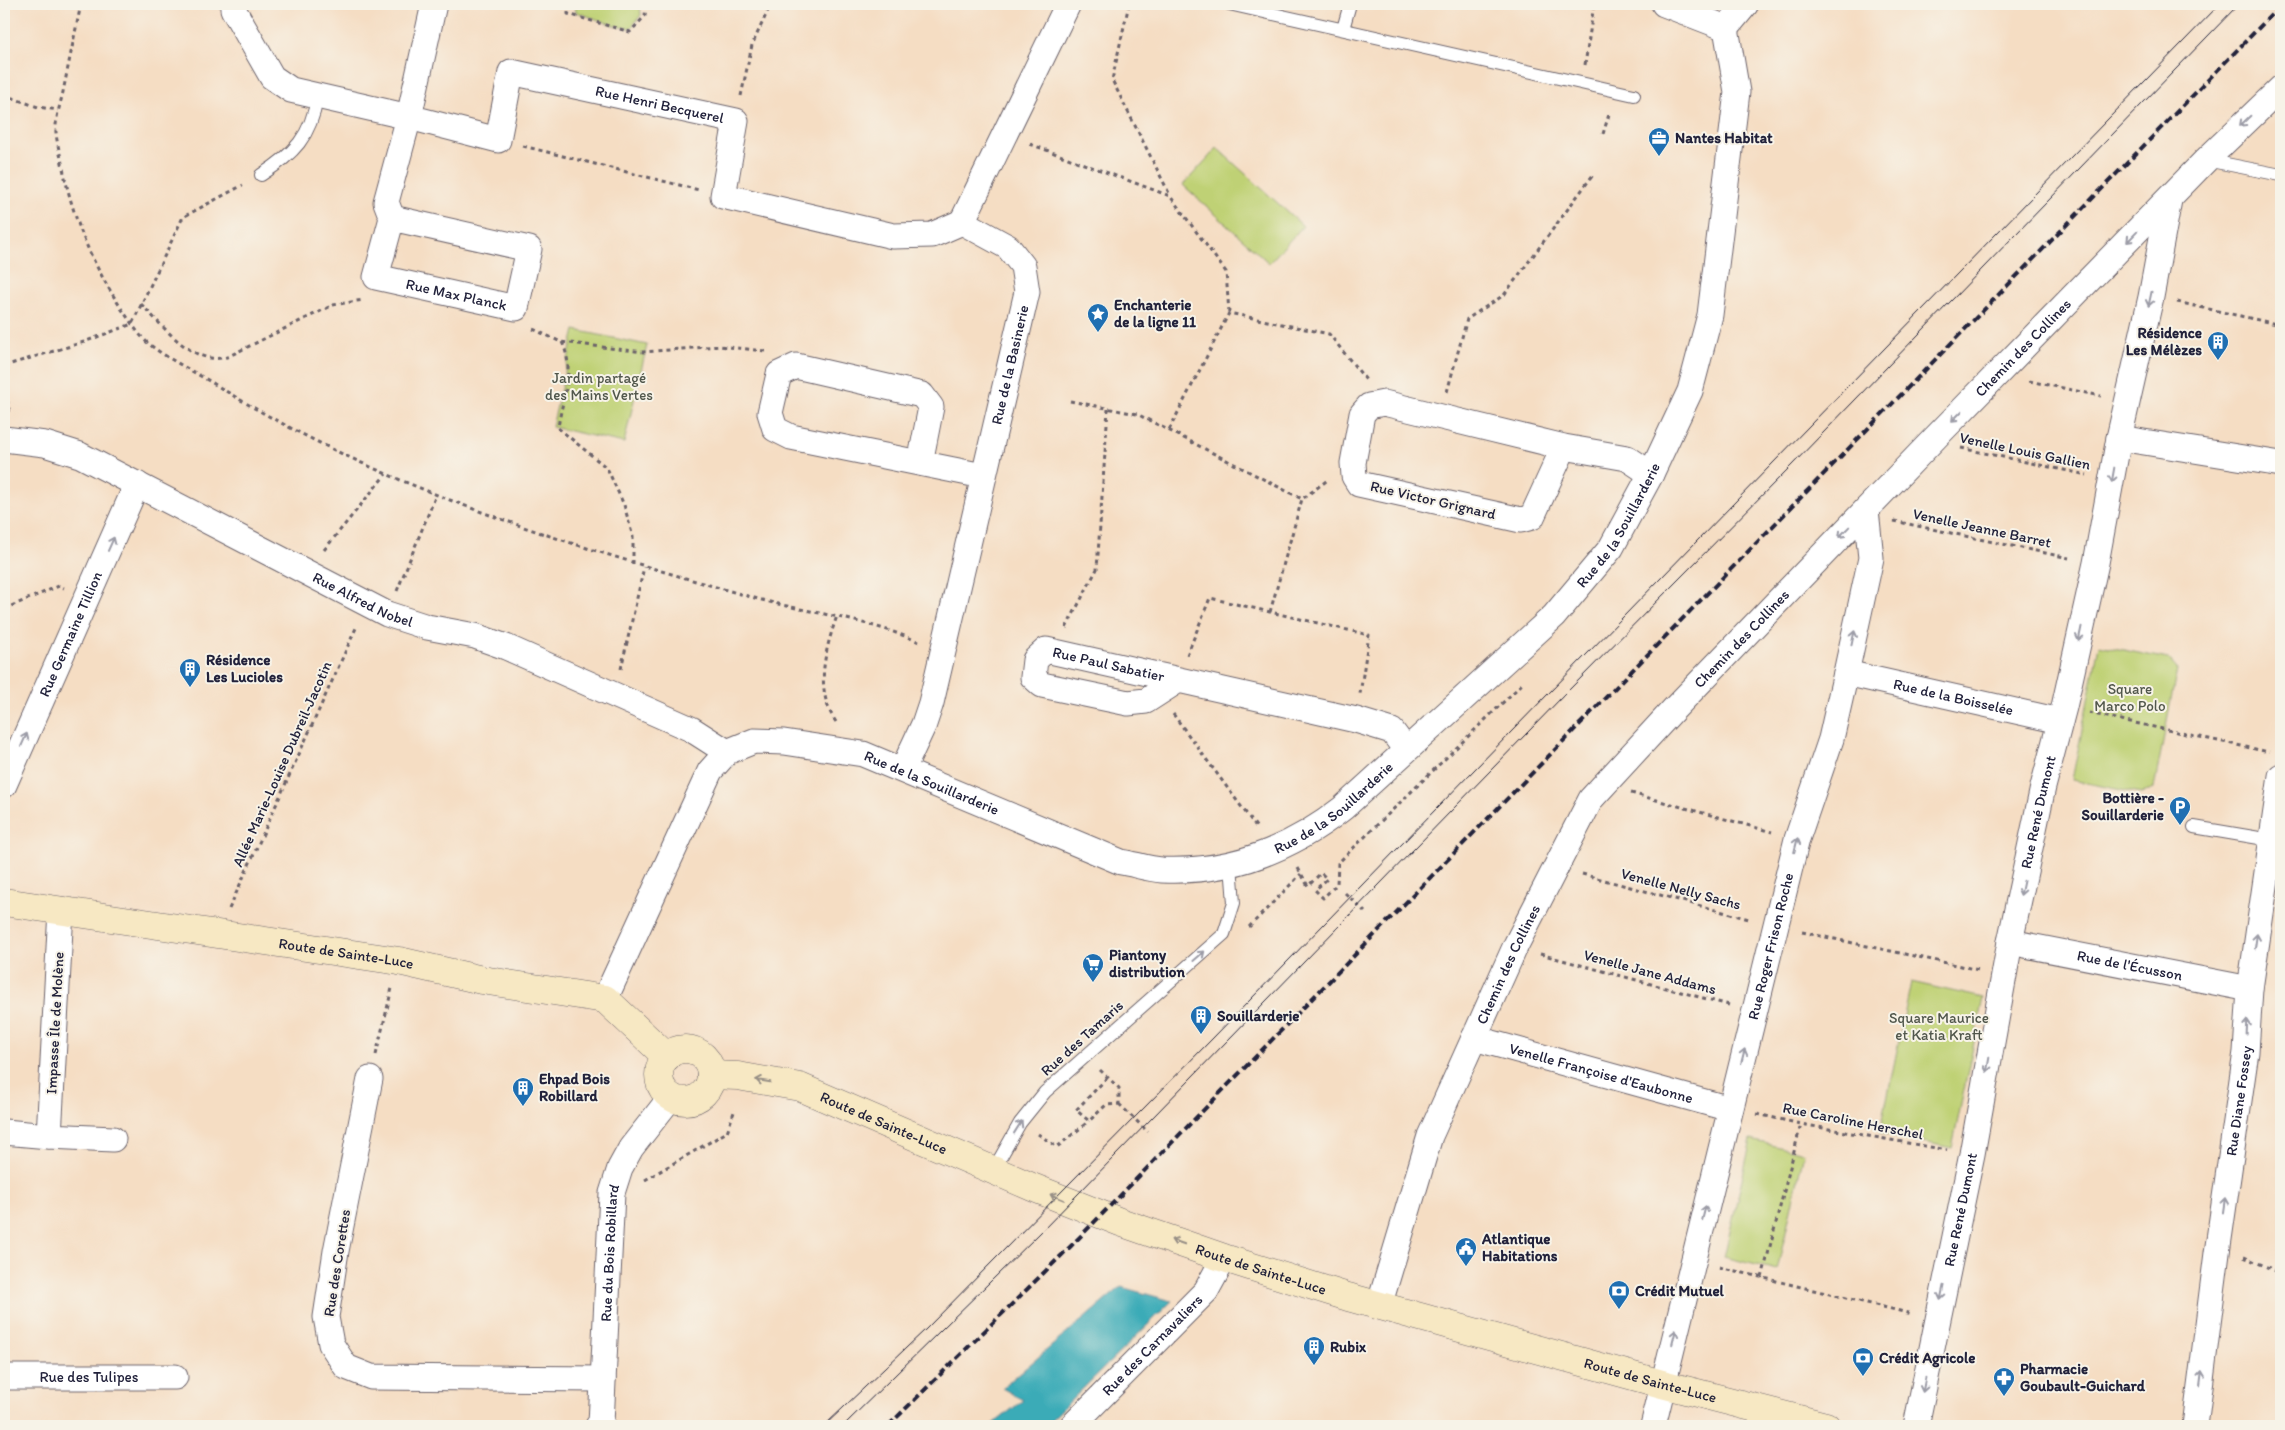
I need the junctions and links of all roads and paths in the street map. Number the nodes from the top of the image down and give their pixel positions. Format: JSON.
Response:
{"nodes":[{"id":1,"x":82,"y":4,"type":"edge"},
{"id":2,"x":434,"y":4,"type":"edge"},
{"id":3,"x":568,"y":4,"type":"edge"},
{"id":4,"x":646,"y":4,"type":"edge"},
{"id":5,"x":771,"y":4,"type":"edge"},
{"id":6,"x":1068,"y":4,"type":"edge"},
{"id":7,"x":1129,"y":4,"type":"edge"},
{"id":8,"x":1229,"y":4,"type":"edge"},
{"id":9,"x":1350,"y":4,"type":"edge"},
{"id":10,"x":1594,"y":4,"type":"edge"},
{"id":11,"x":1664,"y":4,"type":"edge"},
{"id":12,"x":1746,"y":4,"type":"edge"},
{"id":13,"x":233,"y":9,"type":"dead end"},
{"id":14,"x":1726,"y":28,"type":"junction"},
{"id":15,"x":1343,"y":29,"type":"junction"},
{"id":16,"x":1585,"y":65,"type":"dead end"},
{"id":17,"x":2281,"y":88,"type":"edge"},
{"id":18,"x":1634,"y":94,"type":"dead end"},
{"id":19,"x":4,"y":95,"type":"edge"},
{"id":20,"x":316,"y":98,"type":"junction"},
{"id":21,"x":58,"y":110,"type":"junction"},
{"id":22,"x":409,"y":117,"type":"junction"},
{"id":23,"x":736,"y":121,"type":"junction"},
{"id":24,"x":1004,"y":135,"type":"junction"},
{"id":25,"x":498,"y":140,"type":"junction"},
{"id":26,"x":2206,"y":160,"type":"junction"},
{"id":27,"x":261,"y":175,"type":"joint"},
{"id":28,"x":1593,"y":175,"type":"dead end"},
{"id":29,"x":2281,"y":175,"type":"edge"},
{"id":30,"x":723,"y":196,"type":"junction"},
{"id":31,"x":1170,"y":196,"type":"junction"},
{"id":32,"x":2169,"y":200,"type":"junction"},
{"id":33,"x":392,"y":218,"type":"junction"},
{"id":34,"x":962,"y":222,"type":"junction"},
{"id":35,"x":386,"y":280,"type":"junction"},
{"id":36,"x":2151,"y":297,"type":"junction"},
{"id":37,"x":141,"y":304,"type":"junction"},
{"id":38,"x":1229,"y":312,"type":"junction"},
{"id":39,"x":132,"y":324,"type":"junction"},
{"id":40,"x":2281,"y":325,"type":"edge"},
{"id":41,"x":4,"y":366,"type":"edge"},
{"id":42,"x":790,"y":369,"type":"junction"},
{"id":43,"x":1999,"y":374,"type":"junction"},
{"id":44,"x":1070,"y":401,"type":"dead end"},
{"id":45,"x":1384,"y":402,"type":"junction"},
{"id":46,"x":2128,"y":402,"type":"junction"},
{"id":47,"x":1108,"y":409,"type":"junction"},
{"id":48,"x":1441,"y":416,"type":"junction"},
{"id":49,"x":1168,"y":430,"type":"junction"},
{"id":50,"x":1935,"y":438,"type":"junction"},
{"id":51,"x":2119,"y":438,"type":"junction"},
{"id":52,"x":4,"y":439,"type":"edge"},
{"id":53,"x":1564,"y":447,"type":"junction"},
{"id":54,"x":1353,"y":462,"type":"junction"},
{"id":55,"x":920,"y":463,"type":"junction"},
{"id":56,"x":2281,"y":464,"type":"edge"},
{"id":57,"x":386,"y":474,"type":"junction"},
{"id":58,"x":1651,"y":474,"type":"junction"},
{"id":59,"x":983,"y":476,"type":"junction"},
{"id":60,"x":2112,"y":481,"type":"junction"},
{"id":61,"x":138,"y":484,"type":"junction"},
{"id":62,"x":436,"y":495,"type":"junction"},
{"id":63,"x":1302,"y":499,"type":"junction"},
{"id":64,"x":1866,"y":510,"type":"junction"},
{"id":65,"x":2096,"y":563,"type":"junction"},
{"id":66,"x":633,"y":564,"type":"junction"},
{"id":67,"x":644,"y":567,"type":"junction"},
{"id":68,"x":308,"y":574,"type":"junction"},
{"id":69,"x":88,"y":595,"type":"junction"},
{"id":70,"x":4,"y":609,"type":"edge"},
{"id":71,"x":376,"y":609,"type":"junction"},
{"id":72,"x":1270,"y":612,"type":"junction"},
{"id":73,"x":837,"y":616,"type":"junction"},
{"id":74,"x":943,"y":651,"type":"junction"},
{"id":75,"x":1053,"y":652,"type":"junction"},
{"id":76,"x":1846,"y":673,"type":"junction"},
{"id":77,"x":1167,"y":687,"type":"junction"},
{"id":78,"x":611,"y":693,"type":"junction"},
{"id":79,"x":2062,"y":714,"type":"junction"},
{"id":80,"x":1356,"y":720,"type":"junction"},
{"id":81,"x":844,"y":724,"type":"dead end"},
{"id":82,"x":1406,"y":750,"type":"junction"},
{"id":83,"x":727,"y":752,"type":"junction"},
{"id":84,"x":2278,"y":765,"type":"edge"},
{"id":85,"x":903,"y":769,"type":"junction"},
{"id":86,"x":4,"y":785,"type":"edge"},
{"id":87,"x":1626,"y":792,"type":"dead end"},
{"id":88,"x":2194,"y":827,"type":"dead end"},
{"id":89,"x":1797,"y":838,"type":"junction"},
{"id":90,"x":2270,"y":840,"type":"junction"},
{"id":91,"x":1267,"y":854,"type":"junction"},
{"id":92,"x":1231,"y":865,"type":"junction"},
{"id":93,"x":1301,"y":874,"type":"dead end"},
{"id":94,"x":1580,"y":874,"type":"dead end"},
{"id":95,"x":1339,"y":886,"type":"dead end"},
{"id":96,"x":1345,"y":893,"type":"dead end"},
{"id":97,"x":4,"y":902,"type":"edge"},
{"id":98,"x":61,"y":910,"type":"junction"},
{"id":99,"x":1365,"y":912,"type":"dead end"},
{"id":100,"x":1775,"y":926,"type":"junction"},
{"id":101,"x":218,"y":933,"type":"junction"},
{"id":102,"x":2010,"y":942,"type":"junction"},
{"id":103,"x":1540,"y":954,"type":"dead end"},
{"id":104,"x":399,"y":961,"type":"junction"},
{"id":105,"x":2004,"y":976,"type":"junction"},
{"id":106,"x":2250,"y":990,"type":"junction"},
{"id":107,"x":605,"y":999,"type":"junction"},
{"id":108,"x":1754,"y":1012,"type":"junction"},
{"id":109,"x":1474,"y":1038,"type":"junction"},
{"id":110,"x":667,"y":1057,"type":"junction"},
{"id":111,"x":1096,"y":1065,"type":"dead end"},
{"id":112,"x":711,"y":1075,"type":"junction"},
{"id":113,"x":1107,"y":1078,"type":"junction"},
{"id":114,"x":370,"y":1079,"type":"joint"},
{"id":115,"x":671,"y":1097,"type":"junction"},
{"id":116,"x":1119,"y":1104,"type":"junction"},
{"id":117,"x":735,"y":1109,"type":"dead end"},
{"id":118,"x":1730,"y":1109,"type":"junction"},
{"id":119,"x":1090,"y":1121,"type":"junction"},
{"id":120,"x":1020,"y":1123,"type":"junction"},
{"id":121,"x":1801,"y":1124,"type":"junction"},
{"id":122,"x":4,"y":1132,"type":"edge"},
{"id":123,"x":1148,"y":1132,"type":"dead end"},
{"id":124,"x":49,"y":1136,"type":"junction"},
{"id":125,"x":113,"y":1139,"type":"dead end"},
{"id":126,"x":1972,"y":1154,"type":"junction"},
{"id":127,"x":994,"y":1169,"type":"junction"},
{"id":128,"x":641,"y":1180,"type":"dead end"},
{"id":129,"x":2243,"y":1257,"type":"dead end"},
{"id":130,"x":1224,"y":1258,"type":"junction"},
{"id":131,"x":1692,"y":1261,"type":"junction"},
{"id":132,"x":2281,"y":1273,"type":"edge"},
{"id":133,"x":1762,"y":1278,"type":"junction"},
{"id":134,"x":1379,"y":1306,"type":"junction"},
{"id":135,"x":1936,"y":1320,"type":"junction"},
{"id":136,"x":175,"y":1376,"type":"dead end"},
{"id":137,"x":4,"y":1377,"type":"edge"},
{"id":138,"x":603,"y":1379,"type":"junction"},
{"id":139,"x":1662,"y":1384,"type":"junction"},
{"id":140,"x":598,"y":1426,"type":"edge"},
{"id":141,"x":1072,"y":1426,"type":"edge"},
{"id":142,"x":1653,"y":1426,"type":"edge"},
{"id":143,"x":1826,"y":1426,"type":"edge"},
{"id":144,"x":1916,"y":1426,"type":"edge"},
{"id":145,"x":2195,"y":1426,"type":"edge"}],
"edges":[{"from":1,"to":21,"type":"path"},
{"from":2,"to":22,"type":"street","name":"Rue Max Planck"},
{"from":3,"to":4,"type":"path"},
{"from":5,"to":23,"type":"path"},
{"from":6,"to":24,"type":"street"},
{"from":7,"to":31,"type":"path"},
{"from":8,"to":15,"type":"lane"},
{"from":9,"to":15,"type":"lane"},
{"from":10,"to":16,"type":"path"},
{"from":11,"to":14,"type":"street"},
{"from":12,"to":14,"type":"street"},
{"from":13,"to":20,"type":"street"},
{"from":14,"to":58,"type":"street","name":"Rue de la Souillarderie"},
{"from":15,"to":18,"type":"lane"},
{"from":17,"to":26,"type":"street","name":"Chemin des Collines","one_way":true},
{"from":19,"to":21,"type":"path"},
{"from":20,"to":22,"type":"street"},
{"from":20,"to":27,"type":"lane"},
{"from":21,"to":39,"type":"path"},
{"from":22,"to":25,"type":"street"},
{"from":22,"to":33,"type":"street","name":"Rue Max Planck"},
{"from":23,"to":25,"type":"street","name":"Rue Henri Becquerel"},
{"from":23,"to":30,"type":"street","name":"Rue Henri Becquerel"},
{"from":24,"to":31,"type":"path"},
{"from":24,"to":34,"type":"street"},
{"from":25,"to":30,"type":"path"},
{"from":26,"to":29,"type":"lane"},
{"from":26,"to":32,"type":"street","name":"Chemin des Collines"},
{"from":27,"to":37,"type":"path"},
{"from":28,"to":48,"type":"path"},
{"from":30,"to":34,"type":"street"},
{"from":31,"to":38,"type":"path"},
{"from":32,"to":36,"type":"street","name":"Rue René Dumont"},
{"from":32,"to":43,"type":"street","name":"Chemin des Collines","one_way":true},
{"from":33,"to":35,"type":"street","name":"Rue Max Planck"},
{"from":33,"to":35,"type":"street","name":"Rue Max Planck"},
{"from":34,"to":59,"type":"street","name":"Rue de la Basinerie"},
{"from":35,"to":37,"type":"path"},
{"from":36,"to":40,"type":"path"},
{"from":36,"to":46,"type":"street","name":"Rue René Dumont","one_way":true},
{"from":37,"to":39,"type":"path"},
{"from":38,"to":45,"type":"path"},
{"from":38,"to":49,"type":"path"},
{"from":39,"to":41,"type":"path"},
{"from":39,"to":57,"type":"path"},
{"from":42,"to":55,"type":"street"},
{"from":42,"to":55,"type":"street"},
{"from":42,"to":66,"type":"path"},
{"from":43,"to":46,"type":"path"},
{"from":43,"to":50,"type":"street","name":"Chemin des Collines","one_way":true},
{"from":44,"to":47,"type":"path"},
{"from":45,"to":48,"type":"street"},
{"from":45,"to":54,"type":"street"},
{"from":46,"to":51,"type":"street","name":"Rue René Dumont"},
{"from":47,"to":49,"type":"path"},
{"from":47,"to":75,"type":"path"},
{"from":48,"to":53,"type":"street"},
{"from":49,"to":63,"type":"path"},
{"from":50,"to":60,"type":"path","name":"Venelle Louis Gallien"},
{"from":50,"to":64,"type":"street","name":"Chemin des Collines"},
{"from":51,"to":56,"type":"street"},
{"from":51,"to":60,"type":"street","name":"Rue René Dumont","one_way":true},
{"from":52,"to":61,"type":"street","name":"Rue Alfred Nobel"},
{"from":53,"to":54,"type":"street","name":"Rue Victor Grignard"},
{"from":53,"to":58,"type":"street"},
{"from":54,"to":63,"type":"path"},
{"from":55,"to":59,"type":"street"},
{"from":57,"to":62,"type":"path"},
{"from":57,"to":68,"type":"path"},
{"from":58,"to":82,"type":"street","name":"Rue de la Souillarderie"},
{"from":59,"to":74,"type":"street","name":"Rue de la Basinerie"},
{"from":60,"to":65,"type":"street","name":"Rue René Dumont"},
{"from":61,"to":68,"type":"street","name":"Rue Alfred Nobel"},
{"from":69,"to":61,"type":"street","name":"Rue Germaine Tillion","one_way":true},
{"from":62,"to":66,"type":"path"},
{"from":62,"to":71,"type":"path","name":"Allée Marie-Louise Dubreil-Jacotin"},
{"from":63,"to":72,"type":"path"},
{"from":64,"to":65,"type":"path","name":"Venelle Jeanne Barret"},
{"from":76,"to":64,"type":"street","name":"Rue Roger Frison Roche","one_way":true},
{"from":64,"to":109,"type":"street","name":"Chemin des Collines","one_way":true},
{"from":65,"to":79,"type":"street","name":"Rue René Dumont","one_way":true},
{"from":66,"to":67,"type":"path"},
{"from":67,"to":73,"type":"path"},
{"from":67,"to":78,"type":"path"},
{"from":68,"to":71,"type":"street","name":"Rue Alfred Nobel"},
{"from":69,"to":70,"type":"path"},
{"from":86,"to":69,"type":"street","name":"Rue Germaine Tillion","one_way":true},
{"from":71,"to":78,"type":"street","name":"Rue Alfred Nobel"},
{"from":71,"to":101,"type":"path","name":"Allée Marie-Louise Dubreil-Jacotin"},
{"from":72,"to":77,"type":"path"},
{"from":72,"to":80,"type":"path"},
{"from":73,"to":74,"type":"path"},
{"from":73,"to":81,"type":"path"},
{"from":74,"to":85,"type":"street","name":"Rue de la Basinerie"},
{"from":75,"to":77,"type":"street","name":"Rue Paul Sabatier"},
{"from":75,"to":77,"type":"street","name":"Rue Paul Sabatier"},
{"from":76,"to":79,"type":"street","name":"Rue de la Boisselée"},
{"from":76,"to":89,"type":"street","name":"Rue Roger Frison Roche"},
{"from":77,"to":80,"type":"street","name":"Rue Paul Sabatier"},
{"from":77,"to":91,"type":"path"},
{"from":78,"to":83,"type":"street","name":"Rue Alfred Nobel"},
{"from":79,"to":84,"type":"path"},
{"from":79,"to":102,"type":"street","name":"Rue René Dumont","one_way":true},
{"from":80,"to":82,"type":"street","name":"Rue Paul Sabatier"},
{"from":82,"to":91,"type":"street","name":"Rue de la Souillarderie"},
{"from":83,"to":85,"type":"street","name":"Rue de la Souillarderie"},
{"from":83,"to":107,"type":"street","name":"Rue de la Souillarderie"},
{"from":84,"to":90,"type":"street","name":"Rue Diane Fossey"},
{"from":85,"to":92,"type":"street","name":"Rue de la Souillarderie"},
{"from":87,"to":89,"type":"path"},
{"from":88,"to":90,"type":"lane"},
{"from":100,"to":89,"type":"street","name":"Rue Roger Frison Roche","one_way":true},
{"from":106,"to":90,"type":"street","name":"Rue Diane Fossey","one_way":true},
{"from":91,"to":92,"type":"street","name":"Rue de la Souillarderie"},
{"from":120,"to":92,"type":"lane","name":"Rue des Tamaris","one_way":true},
{"from":93,"to":95,"type":"path"},
{"from":94,"to":100,"type":"path","name":"Venelle Nelly Sachs"},
{"from":96,"to":99,"type":"path"},
{"from":97,"to":98,"type":"street","name":"Route de Sainte-Luce"},
{"from":98,"to":101,"type":"street","name":"Route de Sainte-Luce"},
{"from":98,"to":124,"type":"street","name":"Impasse Île de Molène"},
{"from":100,"to":105,"type":"path","name":"Venelle Nelly Sachs"},
{"from":100,"to":108,"type":"street","name":"Rue Roger Frison Roche"},
{"from":101,"to":104,"type":"street","name":"Route de Sainte-Luce"},
{"from":102,"to":105,"type":"street","name":"Rue René Dumont"},
{"from":102,"to":106,"type":"street","name":"Rue de l'Écusson"},
{"from":103,"to":108,"type":"path","name":"Venelle Jane Addams"},
{"from":104,"to":107,"type":"street","name":"Route de Sainte-Luce"},
{"from":104,"to":114,"type":"path"},
{"from":105,"to":126,"type":"street","name":"Rue René Dumont","one_way":true},
{"from":145,"to":106,"type":"street","name":"Rue Diane Fossey","one_way":true},
{"from":107,"to":110,"type":"street"},
{"from":118,"to":108,"type":"street","name":"Rue Roger Frison Roche","one_way":true},
{"from":109,"to":118,"type":"street","name":"Venelle Françoise d'Eaubonne"},
{"from":109,"to":134,"type":"street","name":"Chemin des Collines"},
{"from":110,"to":112,"type":"street"},
{"from":110,"to":115,"type":"street"},
{"from":111,"to":113,"type":"path"},
{"from":112,"to":115,"type":"street"},
{"from":127,"to":112,"type":"street","name":"Route de Sainte-Luce","one_way":true},
{"from":113,"to":116,"type":"path"},
{"from":113,"to":119,"type":"path"},
{"from":114,"to":138,"type":"street","name":"Rue des Corettes"},
{"from":115,"to":138,"type":"street","name":"Rue du Bois Robillard"},
{"from":116,"to":119,"type":"path"},
{"from":116,"to":123,"type":"path"},
{"from":117,"to":128,"type":"path"},
{"from":118,"to":121,"type":"path","name":"Rue Caroline Herschel"},
{"from":131,"to":118,"type":"street","name":"Rue Roger Frison Roche","one_way":true},
{"from":119,"to":120,"type":"path"},
{"from":127,"to":120,"type":"lane","name":"Rue des Tamaris","one_way":true},
{"from":121,"to":126,"type":"path","name":"Rue Caroline Herschel"},
{"from":121,"to":133,"type":"path"},
{"from":122,"to":124,"type":"street"},
{"from":124,"to":125,"type":"street"},
{"from":126,"to":135,"type":"street","name":"Rue René Dumont","one_way":true},
{"from":130,"to":127,"type":"street","name":"Route de Sainte-Luce","one_way":true},
{"from":129,"to":132,"type":"path"},
{"from":130,"to":134,"type":"street","name":"Route de Sainte-Luce"},
{"from":130,"to":141,"type":"street","name":"Rue des Carnavaliers"},
{"from":131,"to":133,"type":"path"},
{"from":139,"to":131,"type":"street","name":"Rue Roger Frison Roche","one_way":true},
{"from":133,"to":135,"type":"path"},
{"from":134,"to":139,"type":"street","name":"Route de Sainte-Luce"},
{"from":135,"to":144,"type":"street","name":"Rue René Dumont","one_way":true},
{"from":136,"to":137,"type":"street","name":"Rue des Tulipes"},
{"from":138,"to":140,"type":"street","name":"Rue du Bois Robillard"},
{"from":139,"to":142,"type":"street"},
{"from":139,"to":143,"type":"street","name":"Route de Sainte-Luce"}]}
